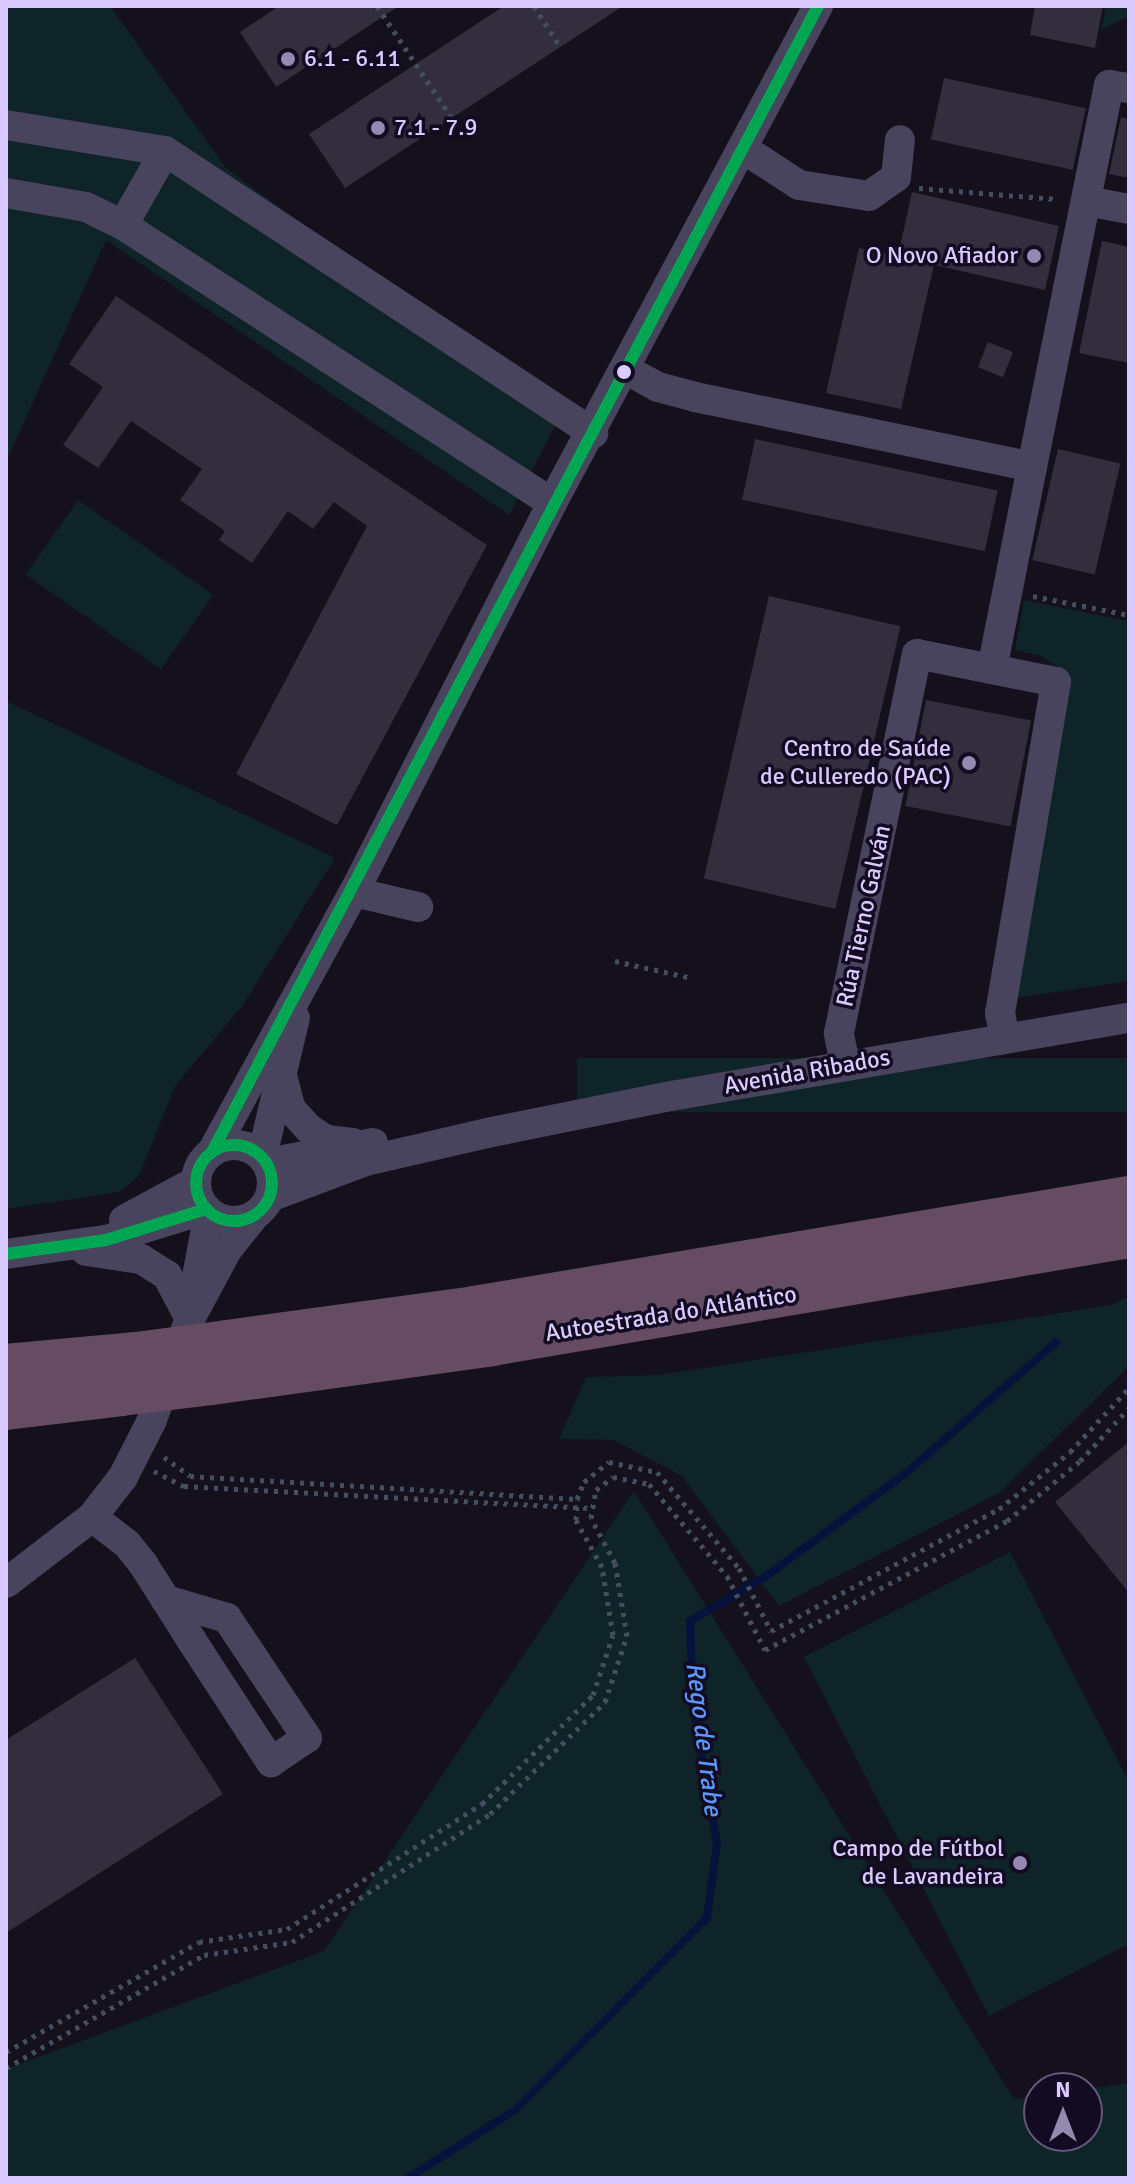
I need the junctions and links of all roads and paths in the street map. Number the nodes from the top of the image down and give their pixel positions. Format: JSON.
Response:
{"nodes":[{"id":1,"x":377,"y":6,"type":"edge"},
{"id":2,"x":534,"y":6,"type":"edge"},
{"id":3,"x":818,"y":6,"type":"edge"},
{"id":4,"x":561,"y":48,"type":"dead end"},
{"id":5,"x":1129,"y":88,"type":"edge"},
{"id":6,"x":453,"y":120,"type":"dead end"},
{"id":7,"x":6,"y":125,"type":"edge"},
{"id":8,"x":900,"y":140,"type":"dead end"},
{"id":9,"x":742,"y":148,"type":"junction"},
{"id":10,"x":165,"y":151,"type":"junction"},
{"id":11,"x":914,"y":187,"type":"dead end"},
{"id":12,"x":6,"y":193,"type":"edge"},
{"id":13,"x":1086,"y":201,"type":"junction"},
{"id":14,"x":1129,"y":209,"type":"edge"},
{"id":15,"x":123,"y":225,"type":"junction"},
{"id":16,"x":627,"y":370,"type":"junction"},
{"id":17,"x":593,"y":433,"type":"junction"},
{"id":18,"x":1032,"y":467,"type":"junction"},
{"id":19,"x":552,"y":503,"type":"junction"},
{"id":20,"x":1009,"y":590,"type":"junction"},
{"id":21,"x":1129,"y":615,"type":"edge"},
{"id":22,"x":992,"y":669,"type":"junction"},
{"id":23,"x":858,"y":862,"type":"dead end"},
{"id":24,"x":354,"y":892,"type":"junction"},
{"id":25,"x":418,"y":907,"type":"dead end"},
{"id":26,"x":855,"y":959,"type":"junction"},
{"id":27,"x":615,"y":961,"type":"dead end"},
{"id":28,"x":688,"y":977,"type":"dead end"},
{"id":29,"x":302,"y":989,"type":"junction"},
{"id":30,"x":1129,"y":1018,"type":"edge"},
{"id":31,"x":1005,"y":1038,"type":"junction"},
{"id":32,"x":845,"y":1065,"type":"junction"},
{"id":33,"x":282,"y":1075,"type":"junction"},
{"id":34,"x":487,"y":1133,"type":"junction"},
{"id":35,"x":363,"y":1144,"type":"junction"},
{"id":36,"x":212,"y":1152,"type":"junction"},
{"id":37,"x":264,"y":1160,"type":"junction"},
{"id":38,"x":1129,"y":1198,"type":"edge"},
{"id":39,"x":203,"y":1201,"type":"junction"},
{"id":40,"x":262,"y":1206,"type":"junction"},
{"id":41,"x":1129,"y":1236,"type":"edge"},
{"id":42,"x":52,"y":1250,"type":"junction"},
{"id":43,"x":6,"y":1254,"type":"edge"},
{"id":44,"x":190,"y":1319,"type":"junction"},
{"id":45,"x":6,"y":1366,"type":"edge"},
{"id":46,"x":128,"y":1374,"type":"junction"},
{"id":47,"x":1129,"y":1388,"type":"edge"},
{"id":48,"x":6,"y":1408,"type":"edge"},
{"id":49,"x":1129,"y":1408,"type":"edge"},
{"id":50,"x":164,"y":1448,"type":"dead end"},
{"id":51,"x":132,"y":1460,"type":"junction"},
{"id":52,"x":577,"y":1499,"type":"junction"},
{"id":53,"x":577,"y":1507,"type":"junction"},
{"id":54,"x":593,"y":1508,"type":"junction"},
{"id":55,"x":92,"y":1517,"type":"junction"},
{"id":56,"x":6,"y":1583,"type":"edge"},
{"id":57,"x":166,"y":1600,"type":"junction"},
{"id":58,"x":6,"y":2052,"type":"edge"},
{"id":59,"x":6,"y":2068,"type":"edge"}],
"edges":[{"from":1,"to":6,"type":"path"},
{"from":2,"to":4,"type":"path"},
{"from":3,"to":9,"type":"street"},
{"from":5,"to":13,"type":"street"},
{"from":7,"to":10,"type":"street"},
{"from":8,"to":9,"type":"street"},
{"from":9,"to":16,"type":"street"},
{"from":10,"to":15,"type":"street"},
{"from":10,"to":17,"type":"street"},
{"from":11,"to":13,"type":"path"},
{"from":12,"to":15,"type":"street"},
{"from":13,"to":14,"type":"street"},
{"from":13,"to":18,"type":"street"},
{"from":15,"to":19,"type":"street"},
{"from":16,"to":17,"type":"street"},
{"from":16,"to":18,"type":"street"},
{"from":17,"to":19,"type":"street"},
{"from":18,"to":20,"type":"street"},
{"from":19,"to":24,"type":"street"},
{"from":20,"to":21,"type":"path"},
{"from":20,"to":22,"type":"street"},
{"from":22,"to":26,"type":"street","name":"Rúa Tierno Galván"},
{"from":22,"to":31,"type":"street","name":"Rúa Tierno Galván"},
{"from":23,"to":26,"type":"street"},
{"from":24,"to":25,"type":"street"},
{"from":24,"to":29,"type":"street"},
{"from":26,"to":32,"type":"street","name":"Rúa Tierno Galván"},
{"from":27,"to":28,"type":"path"},
{"from":29,"to":33,"type":"street"},
{"from":29,"to":36,"type":"street"},
{"from":30,"to":31,"type":"street","name":"Avenida Ribados"},
{"from":31,"to":32,"type":"street","name":"Avenida Ribados"},
{"from":32,"to":34,"type":"street","name":"Avenida Ribados"},
{"from":33,"to":35,"type":"street"},
{"from":33,"to":37,"type":"street"},
{"from":34,"to":35,"type":"street","name":"Avenida Ribados"},
{"from":34,"to":40,"type":"street","name":"Avenida Ribados"},
{"from":35,"to":37,"type":"street","name":"Avenida Ribados"},
{"from":36,"to":37,"type":"street"},
{"from":36,"to":39,"type":"street"},
{"from":37,"to":40,"type":"street"},
{"from":38,"to":46,"type":"highway","name":"Autoestrada do Atlántico","bridge":true},
{"from":39,"to":40,"type":"street"},
{"from":39,"to":42,"type":"street"},
{"from":39,"to":44,"type":"street"},
{"from":40,"to":44,"type":"street"},
{"from":41,"to":46,"type":"highway","name":"Autoestrada do Atlántico","bridge":true},
{"from":42,"to":43,"type":"street"},
{"from":42,"to":44,"type":"street"},
{"from":44,"to":51,"type":"street"},
{"from":45,"to":46,"type":"highway"},
{"from":46,"to":48,"type":"highway"},
{"from":47,"to":52,"type":"path"},
{"from":49,"to":54,"type":"path"},
{"from":50,"to":52,"type":"path"},
{"from":51,"to":53,"type":"path"},
{"from":51,"to":55,"type":"street"},
{"from":52,"to":53,"type":"path"},
{"from":53,"to":54,"type":"path"},
{"from":53,"to":58,"type":"path"},
{"from":54,"to":59,"type":"path"},
{"from":55,"to":56,"type":"street"},
{"from":55,"to":57,"type":"street"},
{"from":57,"to":57,"type":"street"}]}
